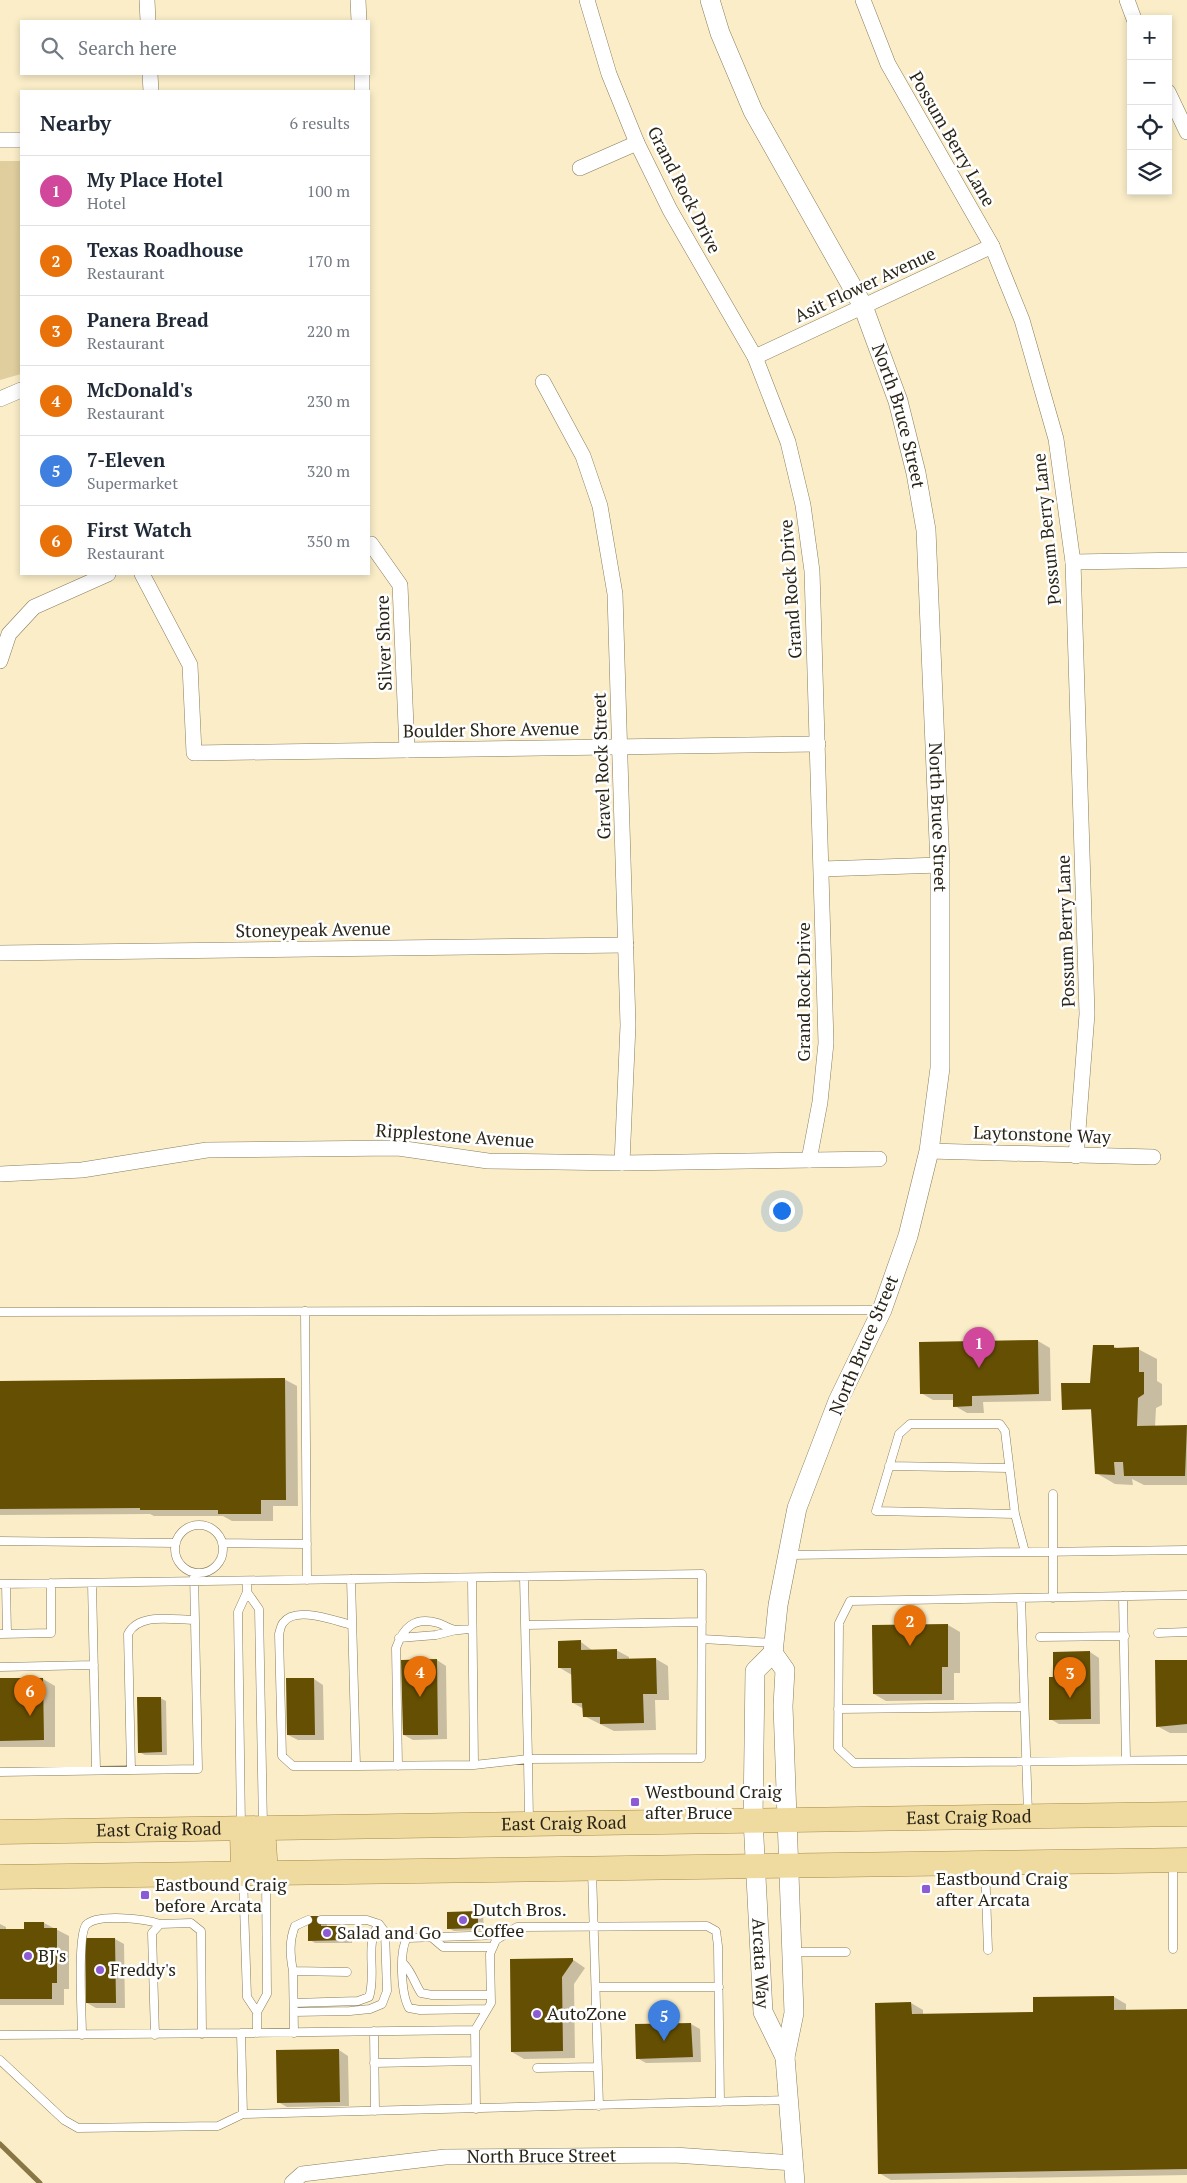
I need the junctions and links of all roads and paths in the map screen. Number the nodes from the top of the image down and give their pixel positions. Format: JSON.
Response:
{"nodes":[{"id":1,"x":147,"y":0,"type":"edge"},
{"id":2,"x":358,"y":0,"type":"edge"},
{"id":3,"x":710,"y":0,"type":"edge"},
{"id":4,"x":863,"y":0,"type":"edge"},
{"id":5,"x":1126,"y":0,"type":"edge"},
{"id":6,"x":591,"y":1,"type":"edge"},
{"id":7,"x":1132,"y":15,"type":"edge"},
{"id":8,"x":148,"y":20,"type":"edge"},
{"id":9,"x":359,"y":20,"type":"edge"},
{"id":10,"x":150,"y":75,"type":"edge"},
{"id":11,"x":362,"y":75,"type":"edge"},
{"id":12,"x":151,"y":90,"type":"edge"},
{"id":13,"x":362,"y":90,"type":"edge"},
{"id":14,"x":1172,"y":100,"type":"edge"},
{"id":15,"x":1187,"y":132,"type":"edge"},
{"id":16,"x":0,"y":140,"type":"edge"},
{"id":17,"x":20,"y":140,"type":"edge"},
{"id":18,"x":637,"y":143,"type":"junction"},
{"id":19,"x":580,"y":168,"type":"dead end"},
{"id":20,"x":992,"y":246,"type":"junction"},
{"id":21,"x":863,"y":306,"type":"junction"},
{"id":22,"x":755,"y":357,"type":"junction"},
{"id":23,"x":543,"y":382,"type":"dead end"},
{"id":24,"x":20,"y":390,"type":"edge"},
{"id":25,"x":0,"y":399,"type":"edge"},
{"id":26,"x":371,"y":544,"type":"dead end"},
{"id":27,"x":1187,"y":560,"type":"edge"},
{"id":28,"x":1073,"y":562,"type":"junction"},
{"id":29,"x":106,"y":575,"type":"edge"},
{"id":30,"x":143,"y":575,"type":"edge"},
{"id":31,"x":5,"y":632,"type":"edge"},
{"id":32,"x":0,"y":660,"type":"edge"},
{"id":33,"x":818,"y":744,"type":"junction"},
{"id":34,"x":620,"y":747,"type":"junction"},
{"id":35,"x":407,"y":750,"type":"junction"},
{"id":36,"x":940,"y":866,"type":"junction"},
{"id":37,"x":822,"y":869,"type":"junction"},
{"id":38,"x":626,"y":945,"type":"junction"},
{"id":39,"x":0,"y":954,"type":"edge"},
{"id":40,"x":929,"y":1151,"type":"junction"},
{"id":41,"x":1076,"y":1156,"type":"junction"},
{"id":42,"x":1153,"y":1157,"type":"dead end"},
{"id":43,"x":878,"y":1159,"type":"dead end"},
{"id":44,"x":809,"y":1160,"type":"junction"},
{"id":45,"x":622,"y":1163,"type":"junction"},
{"id":46,"x":0,"y":1174,"type":"edge"},
{"id":47,"x":882,"y":1310,"type":"junction"},
{"id":48,"x":305,"y":1311,"type":"junction"},
{"id":49,"x":0,"y":1312,"type":"edge"},
{"id":50,"x":889,"y":1466,"type":"junction"},
{"id":51,"x":1008,"y":1468,"type":"junction"},
{"id":52,"x":1053,"y":1494,"type":"dead end"},
{"id":53,"x":1015,"y":1514,"type":"junction"},
{"id":54,"x":0,"y":1541,"type":"edge"},
{"id":55,"x":176,"y":1543,"type":"junction"},
{"id":56,"x":222,"y":1543,"type":"junction"},
{"id":57,"x":307,"y":1544,"type":"junction"},
{"id":58,"x":1187,"y":1550,"type":"edge"},
{"id":59,"x":1053,"y":1551,"type":"junction"},
{"id":60,"x":1025,"y":1552,"type":"junction"},
{"id":61,"x":788,"y":1555,"type":"junction"},
{"id":62,"x":194,"y":1577,"type":"junction"},
{"id":63,"x":524,"y":1577,"type":"junction"},
{"id":64,"x":472,"y":1578,"type":"junction"},
{"id":65,"x":350,"y":1579,"type":"junction"},
{"id":66,"x":307,"y":1580,"type":"junction"},
{"id":67,"x":247,"y":1581,"type":"junction"},
{"id":68,"x":51,"y":1583,"type":"junction"},
{"id":69,"x":92,"y":1583,"type":"junction"},
{"id":70,"x":3,"y":1584,"type":"edge"},
{"id":71,"x":247,"y":1592,"type":"junction"},
{"id":72,"x":1187,"y":1595,"type":"edge"},
{"id":73,"x":1123,"y":1596,"type":"junction"},
{"id":74,"x":1021,"y":1598,"type":"junction"},
{"id":75,"x":1053,"y":1598,"type":"junction"},
{"id":76,"x":195,"y":1620,"type":"junction"},
{"id":77,"x":702,"y":1622,"type":"junction"},
{"id":78,"x":525,"y":1625,"type":"junction"},
{"id":79,"x":352,"y":1626,"type":"junction"},
{"id":80,"x":472,"y":1629,"type":"junction"},
{"id":81,"x":456,"y":1630,"type":"junction"},
{"id":82,"x":1187,"y":1632,"type":"edge"},
{"id":83,"x":1158,"y":1633,"type":"dead end"},
{"id":84,"x":4,"y":1634,"type":"edge"},
{"id":85,"x":1125,"y":1636,"type":"junction"},
{"id":86,"x":1040,"y":1637,"type":"dead end"},
{"id":87,"x":400,"y":1638,"type":"junction"},
{"id":88,"x":702,"y":1639,"type":"junction"},
{"id":89,"x":773,"y":1648,"type":"junction"},
{"id":90,"x":94,"y":1665,"type":"junction"},
{"id":91,"x":0,"y":1667,"type":"edge"},
{"id":92,"x":1024,"y":1707,"type":"junction"},
{"id":93,"x":838,"y":1709,"type":"junction"},
{"id":94,"x":528,"y":1759,"type":"junction"},
{"id":95,"x":1126,"y":1760,"type":"junction"},
{"id":96,"x":1187,"y":1760,"type":"edge"},
{"id":97,"x":1026,"y":1761,"type":"junction"},
{"id":98,"x":474,"y":1765,"type":"junction"},
{"id":99,"x":356,"y":1766,"type":"junction"},
{"id":100,"x":398,"y":1766,"type":"junction"},
{"id":101,"x":96,"y":1770,"type":"junction"},
{"id":102,"x":131,"y":1770,"type":"junction"},
{"id":103,"x":0,"y":1772,"type":"edge"},
{"id":104,"x":1187,"y":1814,"type":"edge"},
{"id":105,"x":1028,"y":1816,"type":"junction"},
{"id":106,"x":753,"y":1819,"type":"junction"},
{"id":107,"x":787,"y":1819,"type":"junction"},
{"id":108,"x":529,"y":1823,"type":"junction"},
{"id":109,"x":252,"y":1829,"type":"junction"},
{"id":110,"x":0,"y":1832,"type":"edge"},
{"id":111,"x":1182,"y":1859,"type":"edge"},
{"id":112,"x":985,"y":1862,"type":"junction"},
{"id":113,"x":790,"y":1864,"type":"junction"},
{"id":114,"x":756,"y":1865,"type":"junction"},
{"id":115,"x":592,"y":1867,"type":"junction"},
{"id":116,"x":254,"y":1873,"type":"junction"},
{"id":117,"x":0,"y":1877,"type":"edge"},
{"id":118,"x":308,"y":1920,"type":"dead end"},
{"id":119,"x":321,"y":1920,"type":"dead end"},
{"id":120,"x":160,"y":1924,"type":"junction"},
{"id":121,"x":379,"y":1924,"type":"junction"},
{"id":122,"x":594,"y":1926,"type":"junction"},
{"id":123,"x":501,"y":1935,"type":"junction"},
{"id":124,"x":430,"y":1936,"type":"junction"},
{"id":125,"x":493,"y":1947,"type":"junction"},
{"id":126,"x":1173,"y":1949,"type":"dead end"},
{"id":127,"x":988,"y":1950,"type":"dead end"},
{"id":128,"x":793,"y":1952,"type":"junction"},
{"id":129,"x":846,"y":1952,"type":"dead end"},
{"id":130,"x":403,"y":1963,"type":"junction"},
{"id":131,"x":293,"y":1971,"type":"junction"},
{"id":132,"x":346,"y":1972,"type":"dead end"},
{"id":133,"x":596,"y":1987,"type":"junction"},
{"id":134,"x":719,"y":1987,"type":"junction"},
{"id":135,"x":490,"y":1995,"type":"junction"},
{"id":136,"x":294,"y":2003,"type":"junction"},
{"id":137,"x":487,"y":2009,"type":"junction"},
{"id":138,"x":257,"y":2012,"type":"junction"},
{"id":139,"x":294,"y":2012,"type":"junction"},
{"id":140,"x":475,"y":2030,"type":"junction"},
{"id":141,"x":374,"y":2031,"type":"junction"},
{"id":142,"x":241,"y":2033,"type":"junction"},
{"id":143,"x":257,"y":2033,"type":"junction"},
{"id":144,"x":294,"y":2033,"type":"junction"},
{"id":145,"x":202,"y":2034,"type":"junction"},
{"id":146,"x":82,"y":2035,"type":"junction"},
{"id":147,"x":155,"y":2035,"type":"junction"},
{"id":148,"x":0,"y":2036,"type":"edge"},
{"id":149,"x":785,"y":2057,"type":"junction"},
{"id":150,"x":0,"y":2060,"type":"edge"},
{"id":151,"x":475,"y":2060,"type":"junction"},
{"id":152,"x":374,"y":2062,"type":"junction"},
{"id":153,"x":598,"y":2067,"type":"junction"},
{"id":154,"x":537,"y":2068,"type":"dead end"},
{"id":155,"x":788,"y":2100,"type":"junction"},
{"id":156,"x":720,"y":2102,"type":"junction"},
{"id":157,"x":599,"y":2106,"type":"junction"},
{"id":158,"x":476,"y":2109,"type":"junction"},
{"id":159,"x":374,"y":2111,"type":"junction"},
{"id":160,"x":243,"y":2114,"type":"junction"},
{"id":161,"x":794,"y":2163,"type":"junction"},
{"id":162,"x":292,"y":2183,"type":"edge"},
{"id":163,"x":795,"y":2183,"type":"edge"}],
"edges":[{"from":1,"to":8,"type":"street"},
{"from":2,"to":9,"type":"street"},
{"from":3,"to":21,"type":"street","name":"North Bruce Street"},
{"from":4,"to":20,"type":"street","name":"Possum Berry Lane"},
{"from":5,"to":7,"type":"street"},
{"from":6,"to":18,"type":"street","name":"Grand Rock Drive"},
{"from":10,"to":12,"type":"street"},
{"from":11,"to":13,"type":"street"},
{"from":14,"to":15,"type":"street"},
{"from":16,"to":17,"type":"street"},
{"from":18,"to":19,"type":"street"},
{"from":18,"to":22,"type":"street","name":"Grand Rock Drive"},
{"from":20,"to":21,"type":"street","name":"Asit Flower Avenue"},
{"from":20,"to":28,"type":"street","name":"Possum Berry Lane"},
{"from":21,"to":22,"type":"street","name":"Asit Flower Avenue"},
{"from":21,"to":36,"type":"street","name":"North Bruce Street"},
{"from":22,"to":33,"type":"street","name":"Grand Rock Drive"},
{"from":23,"to":34,"type":"street","name":"Gravel Rock Street"},
{"from":24,"to":25,"type":"street"},
{"from":26,"to":35,"type":"street","name":"Silver Shore"},
{"from":27,"to":28,"type":"street"},
{"from":28,"to":41,"type":"street","name":"Possum Berry Lane"},
{"from":29,"to":31,"type":"street"},
{"from":30,"to":35,"type":"street","name":"Boulder Shore Avenue"},
{"from":31,"to":32,"type":"street"},
{"from":33,"to":34,"type":"street","name":"Boulder Shore Avenue"},
{"from":33,"to":37,"type":"street","name":"Grand Rock Drive"},
{"from":34,"to":35,"type":"street","name":"Boulder Shore Avenue"},
{"from":34,"to":38,"type":"street","name":"Gravel Rock Street"},
{"from":36,"to":37,"type":"street"},
{"from":36,"to":40,"type":"street","name":"North Bruce Street"},
{"from":37,"to":44,"type":"street","name":"Grand Rock Drive"},
{"from":38,"to":39,"type":"street","name":"Stoneypeak Avenue"},
{"from":38,"to":45,"type":"street","name":"Gravel Rock Street"},
{"from":40,"to":41,"type":"street","name":"Laytonstone Way"},
{"from":40,"to":47,"type":"street","name":"North Bruce Street"},
{"from":41,"to":42,"type":"street","name":"Laytonstone Way"},
{"from":43,"to":44,"type":"street","name":"Ripplestone Avenue"},
{"from":44,"to":45,"type":"street","name":"Ripplestone Avenue"},
{"from":45,"to":46,"type":"street","name":"Ripplestone Avenue"},
{"from":47,"to":48,"type":"lane"},
{"from":47,"to":61,"type":"street","name":"North Bruce Street"},
{"from":48,"to":49,"type":"lane"},
{"from":48,"to":57,"type":"lane"},
{"from":50,"to":51,"type":"lane"},
{"from":50,"to":51,"type":"lane"},
{"from":50,"to":53,"type":"lane"},
{"from":51,"to":53,"type":"lane"},
{"from":52,"to":59,"type":"lane"},
{"from":53,"to":60,"type":"lane"},
{"from":54,"to":55,"type":"lane"},
{"from":55,"to":56,"type":"lane"},
{"from":55,"to":62,"type":"lane"},
{"from":56,"to":57,"type":"lane"},
{"from":56,"to":62,"type":"lane"},
{"from":57,"to":66,"type":"lane"},
{"from":58,"to":59,"type":"lane"},
{"from":59,"to":60,"type":"lane"},
{"from":59,"to":75,"type":"lane"},
{"from":60,"to":61,"type":"lane"},
{"from":61,"to":89,"type":"street","name":"North Bruce Street"},
{"from":62,"to":67,"type":"lane"},
{"from":62,"to":69,"type":"lane"},
{"from":62,"to":76,"type":"lane"},
{"from":63,"to":64,"type":"lane"},
{"from":63,"to":77,"type":"lane"},
{"from":63,"to":78,"type":"lane"},
{"from":64,"to":65,"type":"lane"},
{"from":64,"to":80,"type":"lane"},
{"from":65,"to":66,"type":"lane"},
{"from":65,"to":79,"type":"lane"},
{"from":66,"to":67,"type":"lane"},
{"from":67,"to":71,"type":"lane"},
{"from":68,"to":69,"type":"lane"},
{"from":68,"to":70,"type":"lane"},
{"from":68,"to":84,"type":"lane"},
{"from":69,"to":90,"type":"lane"},
{"from":70,"to":84,"type":"lane"},
{"from":71,"to":109,"type":"lane"},
{"from":71,"to":109,"type":"lane"},
{"from":72,"to":73,"type":"lane"},
{"from":73,"to":75,"type":"lane"},
{"from":73,"to":85,"type":"lane"},
{"from":74,"to":75,"type":"lane"},
{"from":74,"to":92,"type":"lane"},
{"from":74,"to":93,"type":"lane"},
{"from":76,"to":102,"type":"lane"},
{"from":76,"to":102,"type":"lane"},
{"from":77,"to":78,"type":"lane"},
{"from":77,"to":88,"type":"lane"},
{"from":78,"to":94,"type":"lane"},
{"from":79,"to":99,"type":"lane"},
{"from":79,"to":99,"type":"lane"},
{"from":80,"to":81,"type":"lane"},
{"from":80,"to":98,"type":"lane"},
{"from":81,"to":87,"type":"lane"},
{"from":81,"to":87,"type":"lane"},
{"from":82,"to":83,"type":"lane"},
{"from":85,"to":86,"type":"lane"},
{"from":85,"to":95,"type":"lane"},
{"from":87,"to":100,"type":"lane"},
{"from":88,"to":89,"type":"lane"},
{"from":88,"to":94,"type":"lane"},
{"from":89,"to":106,"type":"street"},
{"from":89,"to":107,"type":"street"},
{"from":90,"to":91,"type":"lane"},
{"from":90,"to":101,"type":"lane"},
{"from":92,"to":93,"type":"lane"},
{"from":92,"to":97,"type":"lane"},
{"from":93,"to":97,"type":"lane"},
{"from":94,"to":98,"type":"lane"},
{"from":94,"to":108,"type":"lane"},
{"from":95,"to":96,"type":"lane"},
{"from":95,"to":97,"type":"lane"},
{"from":97,"to":105,"type":"lane"},
{"from":98,"to":100,"type":"lane"},
{"from":99,"to":100,"type":"lane"},
{"from":101,"to":102,"type":"lane"},
{"from":101,"to":103,"type":"lane"},
{"from":104,"to":105,"type":"main road","name":"East Craig Road"},
{"from":105,"to":107,"type":"main road","name":"East Craig Road"},
{"from":106,"to":107,"type":"main road","name":"East Craig Road"},
{"from":106,"to":108,"type":"main road","name":"East Craig Road"},
{"from":106,"to":114,"type":"street"},
{"from":107,"to":113,"type":"street"},
{"from":108,"to":109,"type":"main road","name":"East Craig Road"},
{"from":109,"to":110,"type":"main road","name":"East Craig Road"},
{"from":109,"to":116,"type":"main road"},
{"from":111,"to":112,"type":"main road"},
{"from":111,"to":126,"type":"lane"},
{"from":112,"to":113,"type":"main road"},
{"from":112,"to":127,"type":"lane"},
{"from":113,"to":114,"type":"main road"},
{"from":113,"to":128,"type":"street","name":"Arcata Way"},
{"from":114,"to":115,"type":"main road"},
{"from":114,"to":149,"type":"street","name":"Arcata Way"},
{"from":115,"to":116,"type":"main road"},
{"from":115,"to":122,"type":"lane"},
{"from":116,"to":117,"type":"main road"},
{"from":116,"to":138,"type":"lane"},
{"from":116,"to":138,"type":"lane"},
{"from":118,"to":131,"type":"lane"},
{"from":119,"to":121,"type":"lane"},
{"from":120,"to":145,"type":"lane"},
{"from":120,"to":146,"type":"lane"},
{"from":120,"to":147,"type":"lane"},
{"from":121,"to":136,"type":"lane"},
{"from":121,"to":139,"type":"lane"},
{"from":122,"to":123,"type":"lane"},
{"from":122,"to":133,"type":"lane"},
{"from":122,"to":134,"type":"lane"},
{"from":123,"to":124,"type":"lane"},
{"from":123,"to":125,"type":"lane"},
{"from":124,"to":125,"type":"lane"},
{"from":124,"to":130,"type":"lane"},
{"from":125,"to":135,"type":"lane"},
{"from":128,"to":129,"type":"lane"},
{"from":128,"to":149,"type":"street","name":"Arcata Way"},
{"from":130,"to":135,"type":"lane"},
{"from":130,"to":137,"type":"lane"},
{"from":131,"to":132,"type":"lane"},
{"from":131,"to":136,"type":"lane"},
{"from":133,"to":134,"type":"lane"},
{"from":133,"to":153,"type":"lane"},
{"from":134,"to":156,"type":"lane"},
{"from":135,"to":137,"type":"lane"},
{"from":136,"to":139,"type":"lane"},
{"from":137,"to":140,"type":"lane"},
{"from":138,"to":143,"type":"lane"},
{"from":139,"to":144,"type":"lane"},
{"from":140,"to":141,"type":"lane"},
{"from":140,"to":151,"type":"lane"},
{"from":141,"to":144,"type":"lane"},
{"from":141,"to":152,"type":"lane"},
{"from":142,"to":143,"type":"lane"},
{"from":142,"to":145,"type":"lane"},
{"from":142,"to":160,"type":"lane"},
{"from":143,"to":144,"type":"lane"},
{"from":145,"to":147,"type":"lane"},
{"from":146,"to":147,"type":"lane"},
{"from":146,"to":148,"type":"lane"},
{"from":149,"to":155,"type":"street","name":"Arcata Way"},
{"from":150,"to":160,"type":"lane"},
{"from":151,"to":152,"type":"lane"},
{"from":151,"to":158,"type":"lane"},
{"from":152,"to":159,"type":"lane"},
{"from":153,"to":154,"type":"lane"},
{"from":153,"to":157,"type":"lane"},
{"from":155,"to":156,"type":"lane"},
{"from":155,"to":161,"type":"street","name":"Arcata Way"},
{"from":156,"to":157,"type":"lane"},
{"from":157,"to":158,"type":"lane"},
{"from":158,"to":159,"type":"lane"},
{"from":159,"to":160,"type":"lane"},
{"from":161,"to":162,"type":"street","name":"North Bruce Street"},
{"from":161,"to":163,"type":"street","name":"Arcata Way"}]}
